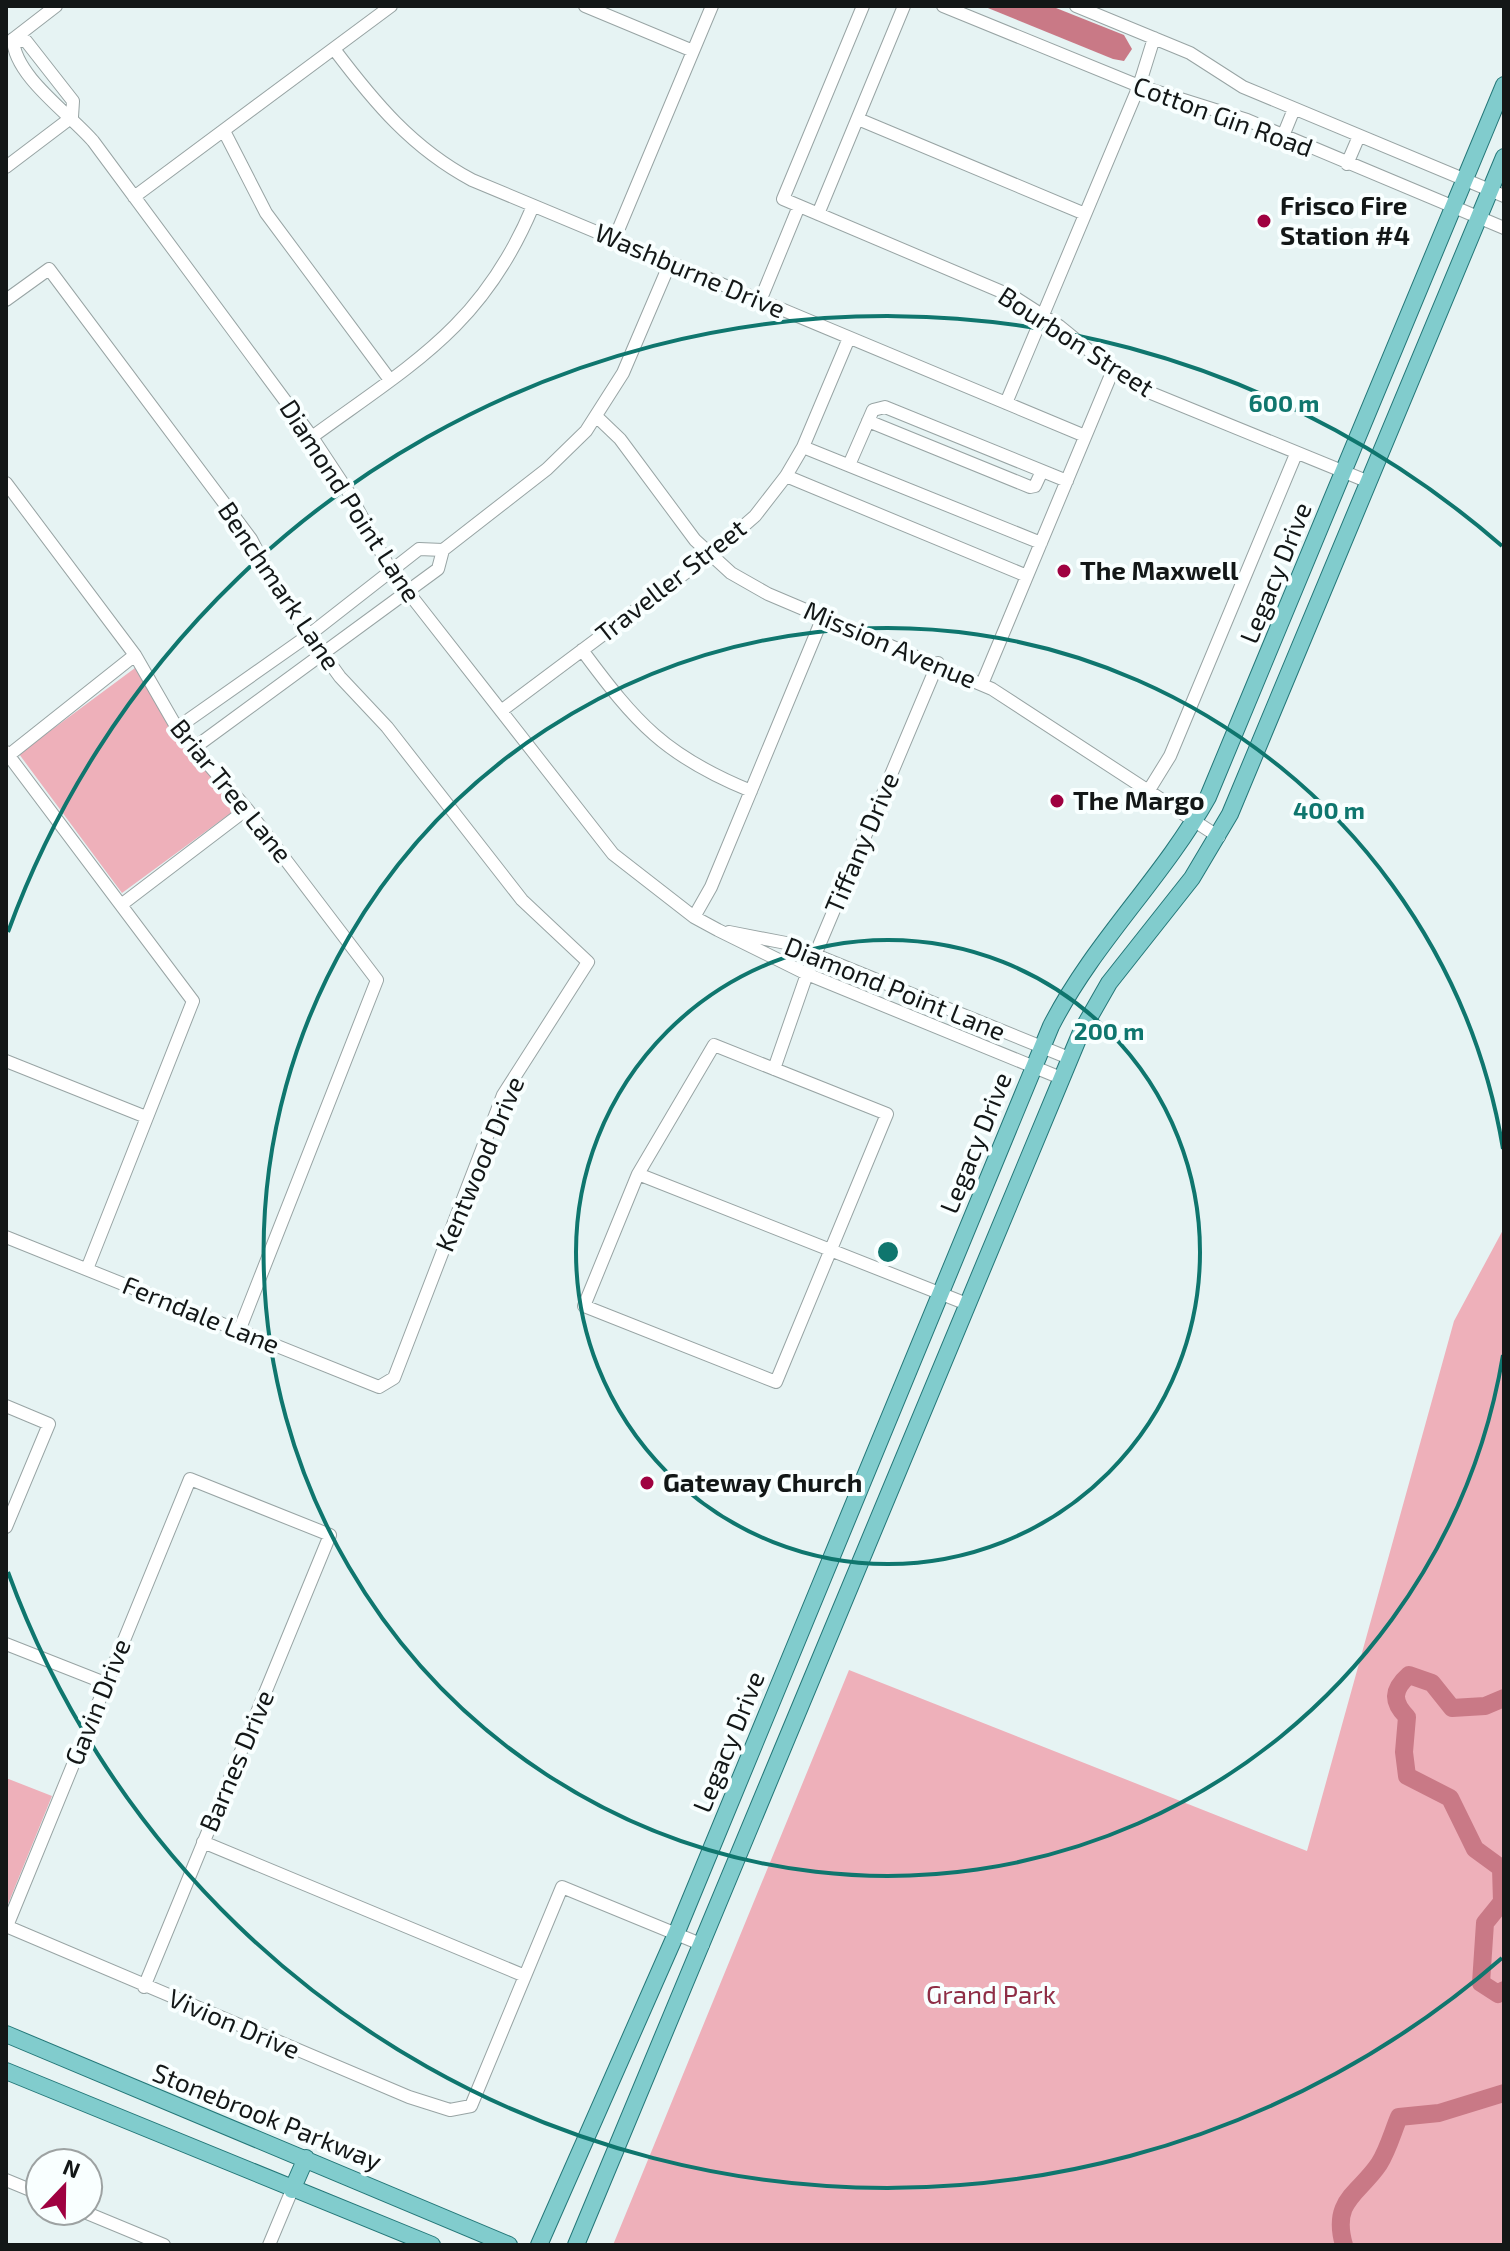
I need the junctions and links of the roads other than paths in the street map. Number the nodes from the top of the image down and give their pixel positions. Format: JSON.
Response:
{"nodes":[{"id":1,"x":56,"y":6,"type":"edge"},
{"id":2,"x":391,"y":6,"type":"edge"},
{"id":3,"x":585,"y":6,"type":"edge"},
{"id":4,"x":712,"y":6,"type":"edge"},
{"id":5,"x":863,"y":6,"type":"edge"},
{"id":6,"x":904,"y":6,"type":"edge"},
{"id":7,"x":943,"y":6,"type":"edge"},
{"id":8,"x":1076,"y":6,"type":"edge"},
{"id":9,"x":1154,"y":38,"type":"junction"},
{"id":10,"x":9,"y":41,"type":"edge"},
{"id":11,"x":334,"y":49,"type":"junction"},
{"id":12,"x":693,"y":51,"type":"junction"},
{"id":13,"x":1504,"y":85,"type":"edge"},
{"id":14,"x":1139,"y":86,"type":"junction"},
{"id":15,"x":1294,"y":109,"type":"junction"},
{"id":16,"x":72,"y":117,"type":"junction"},
{"id":17,"x":858,"y":119,"type":"junction"},
{"id":18,"x":224,"y":131,"type":"junction"},
{"id":19,"x":1283,"y":136,"type":"junction"},
{"id":20,"x":1359,"y":136,"type":"junction"},
{"id":21,"x":1504,"y":157,"type":"edge"},
{"id":22,"x":1347,"y":164,"type":"junction"},
{"id":23,"x":6,"y":167,"type":"edge"},
{"id":24,"x":1466,"y":180,"type":"junction"},
{"id":25,"x":1497,"y":194,"type":"edge"},
{"id":26,"x":134,"y":197,"type":"junction"},
{"id":27,"x":533,"y":206,"type":"junction"},
{"id":28,"x":799,"y":206,"type":"junction"},
{"id":29,"x":1454,"y":207,"type":"junction"},
{"id":30,"x":818,"y":214,"type":"junction"},
{"id":31,"x":1085,"y":214,"type":"junction"},
{"id":32,"x":1479,"y":218,"type":"junction"},
{"id":33,"x":1504,"y":228,"type":"edge"},
{"id":34,"x":614,"y":240,"type":"junction"},
{"id":35,"x":670,"y":263,"type":"junction"},
{"id":36,"x":6,"y":300,"type":"edge"},
{"id":37,"x":760,"y":301,"type":"junction"},
{"id":38,"x":1043,"y":315,"type":"junction"},
{"id":39,"x":849,"y":338,"type":"junction"},
{"id":40,"x":1113,"y":370,"type":"junction"},
{"id":41,"x":390,"y":380,"type":"junction"},
{"id":42,"x":1006,"y":403,"type":"junction"},
{"id":43,"x":597,"y":417,"type":"junction"},
{"id":44,"x":868,"y":421,"type":"junction"},
{"id":45,"x":1085,"y":436,"type":"junction"},
{"id":46,"x":312,"y":437,"type":"junction"},
{"id":47,"x":803,"y":447,"type":"junction"},
{"id":48,"x":1296,"y":454,"type":"junction"},
{"id":49,"x":849,"y":465,"type":"junction"},
{"id":50,"x":1042,"y":471,"type":"junction"},
{"id":51,"x":1343,"y":472,"type":"junction"},
{"id":52,"x":786,"y":476,"type":"junction"},
{"id":53,"x":1067,"y":481,"type":"junction"},
{"id":54,"x":1369,"y":482,"type":"junction"},
{"id":55,"x":6,"y":483,"type":"edge"},
{"id":56,"x":1041,"y":543,"type":"junction"},
{"id":57,"x":443,"y":550,"type":"junction"},
{"id":58,"x":709,"y":555,"type":"junction"},
{"id":59,"x":390,"y":569,"type":"junction"},
{"id":60,"x":1027,"y":576,"type":"junction"},
{"id":61,"x":407,"y":591,"type":"junction"},
{"id":62,"x":823,"y":617,"type":"junction"},
{"id":63,"x":309,"y":635,"type":"junction"},
{"id":64,"x":582,"y":650,"type":"junction"},
{"id":65,"x":323,"y":652,"type":"junction"},
{"id":66,"x":135,"y":655,"type":"junction"},
{"id":67,"x":938,"y":663,"type":"junction"},
{"id":68,"x":982,"y":684,"type":"junction"},
{"id":69,"x":501,"y":711,"type":"junction"},
{"id":70,"x":177,"y":728,"type":"junction"},
{"id":71,"x":194,"y":748,"type":"junction"},
{"id":72,"x":7,"y":754,"type":"edge"},
{"id":73,"x":1149,"y":790,"type":"junction"},
{"id":74,"x":751,"y":791,"type":"junction"},
{"id":75,"x":247,"y":809,"type":"junction"},
{"id":76,"x":1194,"y":822,"type":"junction"},
{"id":77,"x":1219,"y":837,"type":"junction"},
{"id":78,"x":121,"y":905,"type":"junction"},
{"id":79,"x":694,"y":917,"type":"junction"},
{"id":80,"x":718,"y":930,"type":"junction"},
{"id":81,"x":815,"y":955,"type":"junction"},
{"id":82,"x":588,"y":962,"type":"joint"},
{"id":83,"x":807,"y":974,"type":"junction"},
{"id":84,"x":1042,"y":1047,"type":"junction"},
{"id":85,"x":1069,"y":1058,"type":"junction"},
{"id":86,"x":6,"y":1061,"type":"edge"},
{"id":87,"x":1034,"y":1067,"type":"junction"},
{"id":88,"x":774,"y":1069,"type":"junction"},
{"id":89,"x":1061,"y":1078,"type":"junction"},
{"id":90,"x":146,"y":1117,"type":"junction"},
{"id":91,"x":638,"y":1174,"type":"junction"},
{"id":92,"x":6,"y":1237,"type":"edge"},
{"id":93,"x":830,"y":1251,"type":"junction"},
{"id":94,"x":87,"y":1269,"type":"junction"},
{"id":95,"x":940,"y":1293,"type":"junction"},
{"id":96,"x":967,"y":1304,"type":"junction"},
{"id":97,"x":239,"y":1331,"type":"junction"},
{"id":98,"x":394,"y":1378,"type":"joint"},
{"id":99,"x":6,"y":1406,"type":"edge"},
{"id":100,"x":6,"y":1527,"type":"edge"},
{"id":101,"x":330,"y":1535,"type":"joint"},
{"id":102,"x":797,"y":1639,"type":"junction"},
{"id":103,"x":6,"y":1644,"type":"edge"},
{"id":104,"x":824,"y":1650,"type":"junction"},
{"id":105,"x":105,"y":1683,"type":"junction"},
{"id":106,"x":203,"y":1842,"type":"junction"},
{"id":107,"x":6,"y":1926,"type":"edge"},
{"id":108,"x":676,"y":1934,"type":"junction"},
{"id":109,"x":703,"y":1945,"type":"junction"},
{"id":110,"x":525,"y":1976,"type":"junction"},
{"id":111,"x":144,"y":1987,"type":"junction"},
{"id":112,"x":6,"y":2034,"type":"edge"},
{"id":113,"x":6,"y":2071,"type":"edge"},
{"id":114,"x":306,"y":2158,"type":"junction"},
{"id":115,"x":292,"y":2190,"type":"junction"},
{"id":116,"x":104,"y":2220,"type":"edge"},
{"id":117,"x":164,"y":2245,"type":"edge"},
{"id":118,"x":269,"y":2245,"type":"edge"},
{"id":119,"x":432,"y":2245,"type":"edge"},
{"id":120,"x":509,"y":2245,"type":"edge"},
{"id":121,"x":539,"y":2245,"type":"edge"},
{"id":122,"x":576,"y":2245,"type":"edge"}],
"edges":[{"from":1,"to":10,"type":"street"},
{"from":2,"to":11,"type":"street"},
{"from":3,"to":12,"type":"street"},
{"from":4,"to":12,"type":"street"},
{"from":5,"to":28,"type":"street","name":"Bourbon Street"},
{"from":6,"to":17,"type":"street"},
{"from":7,"to":14,"type":"street","name":"Cotton Gin Road"},
{"from":8,"to":9,"type":"street","name":"Cotton Gin Road"},
{"from":9,"to":14,"type":"street"},
{"from":9,"to":15,"type":"street","name":"Cotton Gin Road"},
{"from":10,"to":16,"type":"street","name":"Diamond Point Lane"},
{"from":11,"to":18,"type":"street"},
{"from":11,"to":27,"type":"street","name":"Washburne Drive"},
{"from":12,"to":34,"type":"street"},
{"from":13,"to":24,"type":"main road","name":"Legacy Drive"},
{"from":14,"to":19,"type":"street","name":"Cotton Gin Road"},
{"from":14,"to":31,"type":"street"},
{"from":15,"to":19,"type":"street"},
{"from":15,"to":20,"type":"street","name":"Cotton Gin Road"},
{"from":16,"to":23,"type":"street"},
{"from":16,"to":26,"type":"street","name":"Diamond Point Lane"},
{"from":17,"to":30,"type":"street"},
{"from":17,"to":31,"type":"street"},
{"from":18,"to":26,"type":"street"},
{"from":18,"to":41,"type":"street"},
{"from":19,"to":22,"type":"street","name":"Cotton Gin Road"},
{"from":20,"to":22,"type":"street"},
{"from":20,"to":24,"type":"street","name":"Cotton Gin Road"},
{"from":21,"to":25,"type":"main road","name":"Legacy Drive"},
{"from":22,"to":29,"type":"street","name":"Cotton Gin Road"},
{"from":24,"to":25,"type":"street","name":"Cotton Gin Road"},
{"from":24,"to":29,"type":"main road","name":"Legacy Drive"},
{"from":25,"to":32,"type":"main road","name":"Legacy Drive"},
{"from":26,"to":46,"type":"street","name":"Diamond Point Lane"},
{"from":27,"to":34,"type":"street","name":"Washburne Drive"},
{"from":27,"to":41,"type":"street"},
{"from":28,"to":30,"type":"street","name":"Bourbon Street"},
{"from":28,"to":37,"type":"street"},
{"from":29,"to":32,"type":"street","name":"Cotton Gin Road"},
{"from":29,"to":51,"type":"main road","name":"Legacy Drive"},
{"from":30,"to":38,"type":"street","name":"Bourbon Street"},
{"from":31,"to":38,"type":"street"},
{"from":32,"to":33,"type":"street","name":"Cotton Gin Road"},
{"from":32,"to":54,"type":"main road","name":"Legacy Drive"},
{"from":34,"to":35,"type":"street","name":"Washburne Drive"},
{"from":35,"to":37,"type":"street","name":"Washburne Drive"},
{"from":35,"to":43,"type":"street"},
{"from":36,"to":63,"type":"street","name":"Benchmark Lane"},
{"from":37,"to":39,"type":"street","name":"Washburne Drive"},
{"from":38,"to":40,"type":"street","name":"Bourbon Street"},
{"from":38,"to":42,"type":"street"},
{"from":39,"to":42,"type":"street","name":"Washburne Drive"},
{"from":39,"to":47,"type":"street","name":"Traveller Street"},
{"from":40,"to":45,"type":"street"},
{"from":40,"to":48,"type":"street","name":"Bourbon Street"},
{"from":41,"to":46,"type":"street"},
{"from":42,"to":45,"type":"street","name":"Washburne Drive"},
{"from":43,"to":57,"type":"street"},
{"from":43,"to":58,"type":"street","name":"Mission Avenue"},
{"from":44,"to":49,"type":"street"},
{"from":44,"to":50,"type":"street"},
{"from":44,"to":50,"type":"street"},
{"from":45,"to":53,"type":"street"},
{"from":46,"to":59,"type":"street","name":"Diamond Point Lane"},
{"from":47,"to":49,"type":"street"},
{"from":47,"to":52,"type":"street","name":"Traveller Street"},
{"from":48,"to":51,"type":"street","name":"Bourbon Street"},
{"from":48,"to":73,"type":"street"},
{"from":49,"to":56,"type":"street"},
{"from":50,"to":53,"type":"street"},
{"from":51,"to":54,"type":"street","name":"Bourbon Street"},
{"from":51,"to":76,"type":"main road","name":"Legacy Drive"},
{"from":52,"to":58,"type":"street","name":"Traveller Street"},
{"from":52,"to":60,"type":"street"},
{"from":53,"to":56,"type":"street"},
{"from":54,"to":77,"type":"main road","name":"Legacy Drive"},
{"from":55,"to":66,"type":"street","name":"Briar Tree Lane"},
{"from":56,"to":60,"type":"street"},
{"from":57,"to":59,"type":"street"},
{"from":57,"to":61,"type":"street"},
{"from":58,"to":62,"type":"street","name":"Mission Avenue"},
{"from":58,"to":64,"type":"street","name":"Traveller Street"},
{"from":59,"to":61,"type":"street","name":"Diamond Point Lane"},
{"from":59,"to":63,"type":"street"},
{"from":60,"to":68,"type":"street"},
{"from":61,"to":65,"type":"street"},
{"from":61,"to":69,"type":"street","name":"Diamond Point Lane"},
{"from":62,"to":67,"type":"street","name":"Mission Avenue"},
{"from":62,"to":74,"type":"street"},
{"from":63,"to":65,"type":"street","name":"Benchmark Lane"},
{"from":63,"to":70,"type":"street"},
{"from":64,"to":69,"type":"street","name":"Traveller Street"},
{"from":64,"to":74,"type":"street"},
{"from":65,"to":71,"type":"street"},
{"from":65,"to":82,"type":"street","name":"Benchmark Lane"},
{"from":66,"to":70,"type":"street","name":"Briar Tree Lane"},
{"from":66,"to":72,"type":"street"},
{"from":67,"to":68,"type":"street","name":"Mission Avenue"},
{"from":67,"to":81,"type":"street","name":"Tiffany Drive"},
{"from":68,"to":73,"type":"street","name":"Mission Avenue"},
{"from":69,"to":79,"type":"street","name":"Diamond Point Lane"},
{"from":70,"to":71,"type":"street","name":"Briar Tree Lane"},
{"from":71,"to":75,"type":"street","name":"Briar Tree Lane"},
{"from":72,"to":78,"type":"street"},
{"from":73,"to":76,"type":"street","name":"Mission Avenue"},
{"from":74,"to":79,"type":"street"},
{"from":75,"to":78,"type":"street"},
{"from":75,"to":97,"type":"street","name":"Briar Tree Lane"},
{"from":76,"to":77,"type":"street","name":"Mission Avenue"},
{"from":76,"to":84,"type":"main road","name":"Legacy Drive"},
{"from":77,"to":85,"type":"main road","name":"Legacy Drive"},
{"from":78,"to":90,"type":"street"},
{"from":79,"to":80,"type":"street","name":"Diamond Point Lane"},
{"from":80,"to":81,"type":"street","name":"Diamond Point Lane"},
{"from":80,"to":83,"type":"street","name":"Diamond Point Lane"},
{"from":81,"to":83,"type":"street","name":"Tiffany Drive"},
{"from":81,"to":84,"type":"street","name":"Diamond Point Lane"},
{"from":82,"to":98,"type":"street","name":"Kentwood Drive"},
{"from":83,"to":87,"type":"street","name":"Diamond Point Lane"},
{"from":83,"to":88,"type":"street","name":"Tiffany Drive"},
{"from":84,"to":85,"type":"street","name":"Diamond Point Lane"},
{"from":84,"to":87,"type":"main road","name":"Legacy Drive"},
{"from":85,"to":89,"type":"main road","name":"Legacy Drive"},
{"from":86,"to":90,"type":"street"},
{"from":87,"to":89,"type":"street","name":"Diamond Point Lane"},
{"from":87,"to":95,"type":"main road","name":"Legacy Drive"},
{"from":88,"to":91,"type":"street"},
{"from":88,"to":93,"type":"street"},
{"from":89,"to":96,"type":"main road","name":"Legacy Drive"},
{"from":90,"to":94,"type":"street"},
{"from":91,"to":93,"type":"street"},
{"from":91,"to":93,"type":"street"},
{"from":92,"to":94,"type":"street","name":"Ferndale Lane"},
{"from":93,"to":95,"type":"street"},
{"from":94,"to":97,"type":"street","name":"Ferndale Lane"},
{"from":95,"to":96,"type":"street"},
{"from":95,"to":102,"type":"main road","name":"Legacy Drive"},
{"from":96,"to":104,"type":"main road","name":"Legacy Drive"},
{"from":97,"to":98,"type":"street","name":"Ferndale Lane"},
{"from":99,"to":100,"type":"street"},
{"from":101,"to":105,"type":"street","name":"Gavin Drive"},
{"from":101,"to":106,"type":"street","name":"Barnes Drive"},
{"from":102,"to":104,"type":"main road"},
{"from":102,"to":108,"type":"main road","name":"Legacy Drive"},
{"from":103,"to":105,"type":"street"},
{"from":104,"to":109,"type":"main road","name":"Legacy Drive"},
{"from":105,"to":107,"type":"street","name":"Gavin Drive"},
{"from":106,"to":110,"type":"street"},
{"from":106,"to":111,"type":"street","name":"Barnes Drive"},
{"from":107,"to":111,"type":"street","name":"Vivion Drive"},
{"from":108,"to":109,"type":"street"},
{"from":108,"to":110,"type":"street"},
{"from":108,"to":121,"type":"main road","name":"Legacy Drive"},
{"from":109,"to":122,"type":"main road","name":"Legacy Drive"},
{"from":110,"to":111,"type":"street","name":"Vivion Drive"},
{"from":112,"to":114,"type":"main road","name":"Stonebrook Parkway"},
{"from":113,"to":115,"type":"main road"},
{"from":114,"to":115,"type":"main road"},
{"from":114,"to":120,"type":"main road","name":"Stonebrook Parkway"},
{"from":115,"to":118,"type":"street"},
{"from":115,"to":119,"type":"main road"},
{"from":116,"to":117,"type":"street"}]}
